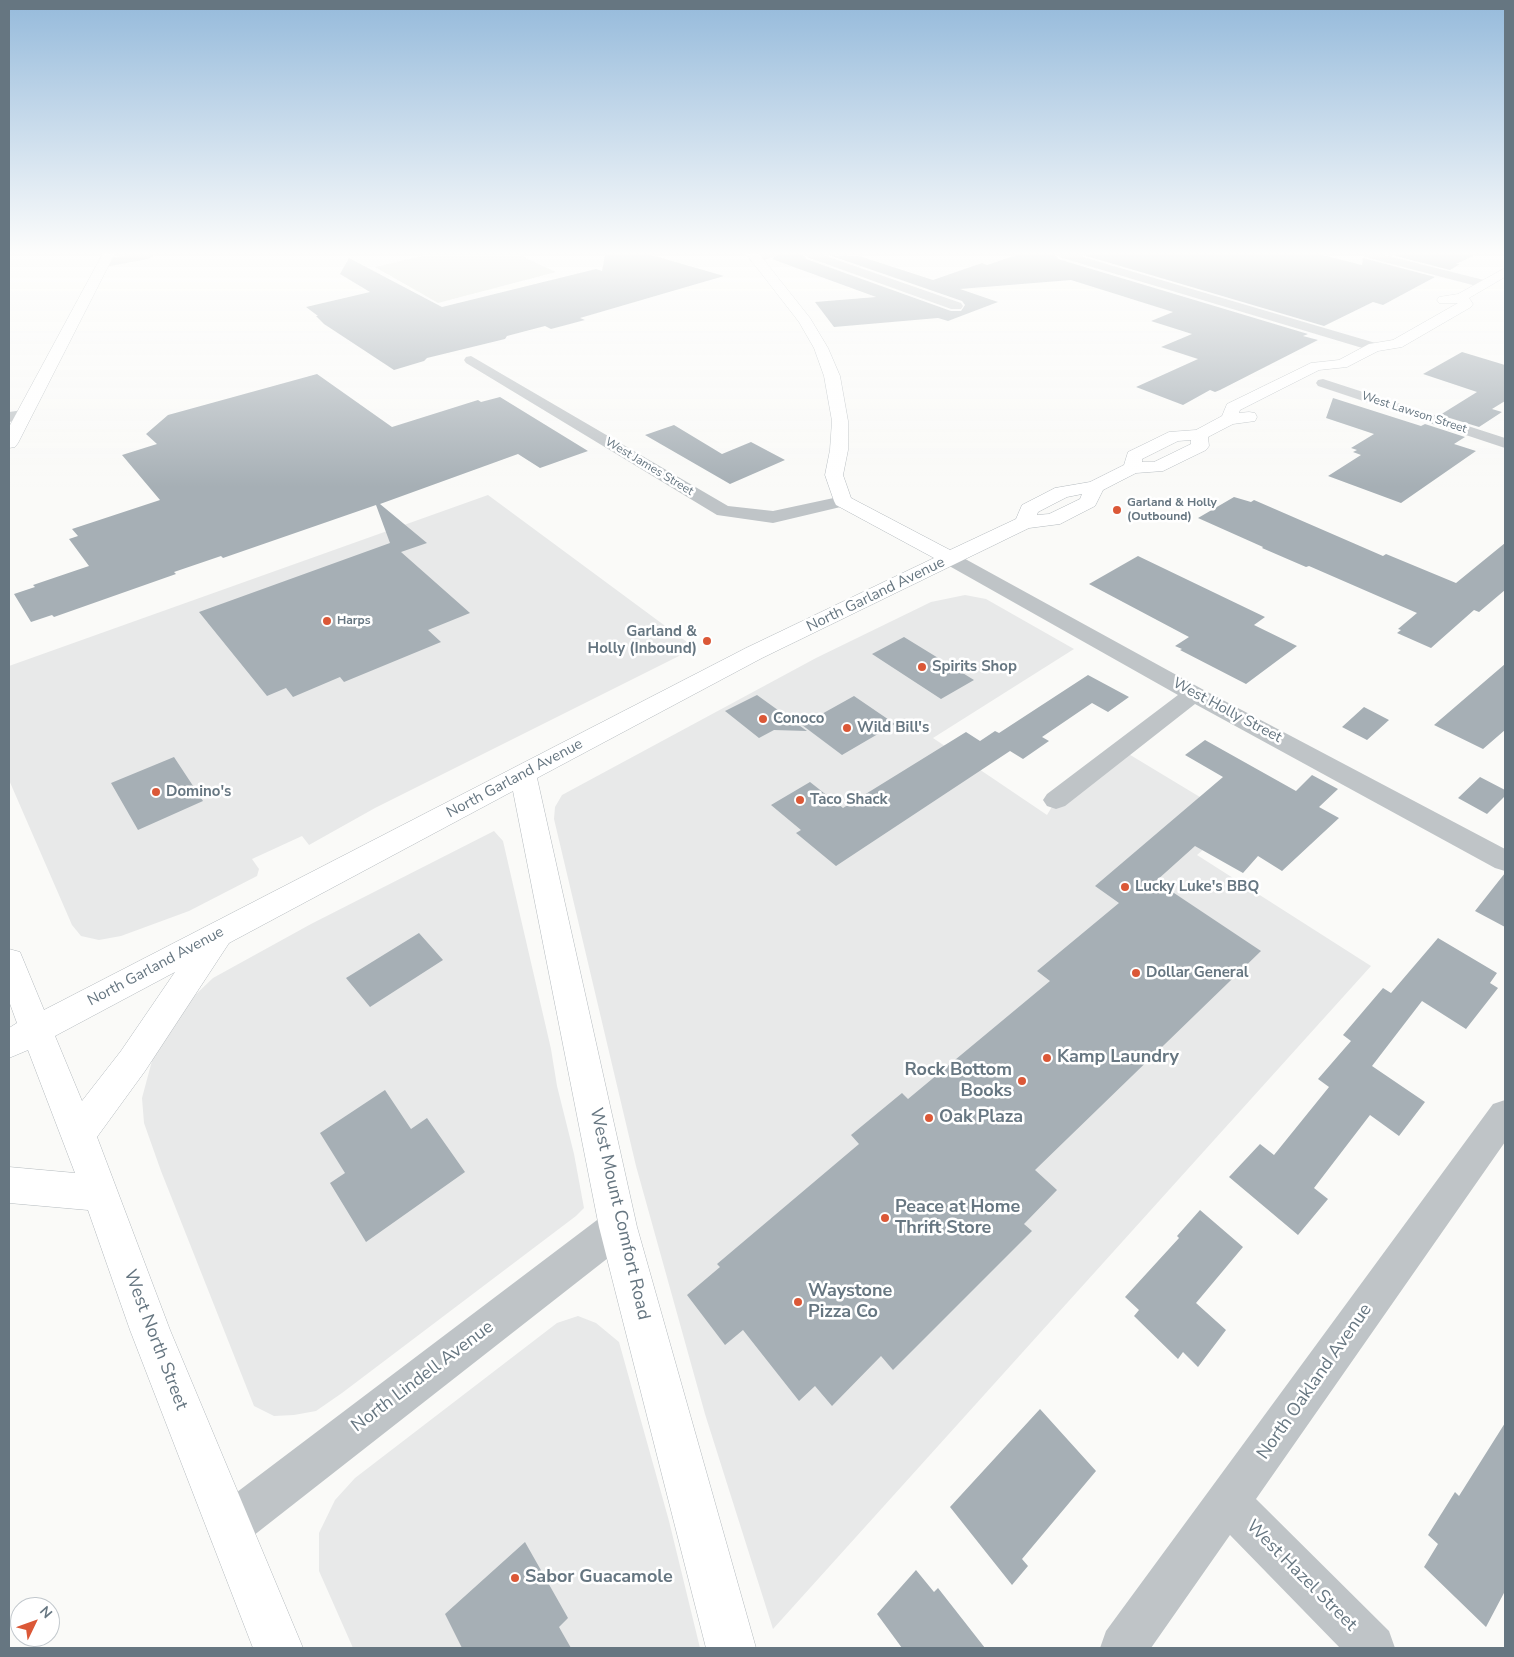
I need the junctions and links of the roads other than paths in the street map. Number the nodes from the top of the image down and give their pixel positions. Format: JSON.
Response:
{"nodes":[{"id":1,"x":64,"y":332,"type":"edge"},
{"id":2,"x":812,"y":332,"type":"edge"},
{"id":3,"x":1324,"y":332,"type":"edge"},
{"id":4,"x":1383,"y":332,"type":"edge"},
{"id":5,"x":1417,"y":332,"type":"edge"},
{"id":6,"x":1374,"y":347,"type":"junction"},
{"id":7,"x":471,"y":360,"type":"dead end"},
{"id":8,"x":1342,"y":364,"type":"junction"},
{"id":9,"x":1323,"y":383,"type":"junction"},
{"id":10,"x":1306,"y":392,"type":"dead end"},
{"id":11,"x":1265,"y":412,"type":"dead end"},
{"id":12,"x":16,"y":416,"type":"edge"},
{"id":13,"x":1229,"y":419,"type":"junction"},
{"id":14,"x":9,"y":443,"type":"edge"},
{"id":15,"x":1505,"y":443,"type":"edge"},
{"id":16,"x":843,"y":501,"type":"junction"},
{"id":17,"x":951,"y":559,"type":"junction"},
{"id":18,"x":1194,"y":694,"type":"junction"},
{"id":19,"x":523,"y":775,"type":"junction"},
{"id":20,"x":1056,"y":800,"type":"dead end"},
{"id":21,"x":1505,"y":860,"type":"edge"},
{"id":22,"x":220,"y":934,"type":"junction"},
{"id":23,"x":9,"y":961,"type":"edge"},
{"id":24,"x":22,"y":1038,"type":"edge"},
{"id":25,"x":1505,"y":1115,"type":"edge"},
{"id":26,"x":78,"y":1134,"type":"junction"},
{"id":27,"x":9,"y":1185,"type":"edge"},
{"id":28,"x":101,"y":1193,"type":"junction"},
{"id":29,"x":618,"y":1227,"type":"junction"},
{"id":30,"x":1229,"y":1503,"type":"junction"},
{"id":31,"x":228,"y":1527,"type":"junction"},
{"id":32,"x":278,"y":1648,"type":"edge"},
{"id":33,"x":731,"y":1648,"type":"edge"},
{"id":34,"x":1123,"y":1648,"type":"edge"},
{"id":35,"x":1372,"y":1648,"type":"edge"}],
"edges":[{"from":1,"to":12,"type":"main road"},
{"from":2,"to":16,"type":"main road"},
{"from":3,"to":6,"type":"street"},
{"from":4,"to":6,"type":"main road","name":"North Garland Avenue"},
{"from":5,"to":6,"type":"main road","name":"North Garland Avenue"},
{"from":6,"to":8,"type":"main road","name":"North Garland Avenue"},
{"from":7,"to":16,"type":"street","name":"West James Street"},
{"from":8,"to":9,"type":"main road","name":"North Garland Avenue"},
{"from":8,"to":13,"type":"main road","name":"North Garland Avenue"},
{"from":9,"to":10,"type":"main road","name":"North Garland Avenue"},
{"from":9,"to":15,"type":"street","name":"West Lawson Street"},
{"from":11,"to":13,"type":"main road","name":"North Garland Avenue"},
{"from":12,"to":14,"type":"main road"},
{"from":13,"to":17,"type":"main road","name":"North Garland Avenue"},
{"from":16,"to":17,"type":"main road"},
{"from":17,"to":18,"type":"street","name":"West Holly Street"},
{"from":17,"to":19,"type":"main road","name":"North Garland Avenue"},
{"from":18,"to":20,"type":"street"},
{"from":18,"to":21,"type":"street","name":"West Holly Street"},
{"from":19,"to":22,"type":"main road","name":"North Garland Avenue"},
{"from":19,"to":29,"type":"main road","name":"West Mount Comfort Road"},
{"from":22,"to":24,"type":"main road","name":"North Garland Avenue"},
{"from":22,"to":26,"type":"main road"},
{"from":23,"to":24,"type":"main road","name":"West North Street"},
{"from":24,"to":26,"type":"main road","name":"West North Street"},
{"from":25,"to":30,"type":"street","name":"North Oakland Avenue"},
{"from":26,"to":28,"type":"main road","name":"West North Street"},
{"from":27,"to":28,"type":"main road"},
{"from":28,"to":31,"type":"main road","name":"West North Street"},
{"from":29,"to":31,"type":"street","name":"North Lindell Avenue"},
{"from":29,"to":33,"type":"main road","name":"West Mount Comfort Road"},
{"from":30,"to":34,"type":"street","name":"North Oakland Avenue"},
{"from":30,"to":35,"type":"street","name":"West Hazel Street"},
{"from":31,"to":32,"type":"main road","name":"West North Street"}]}
